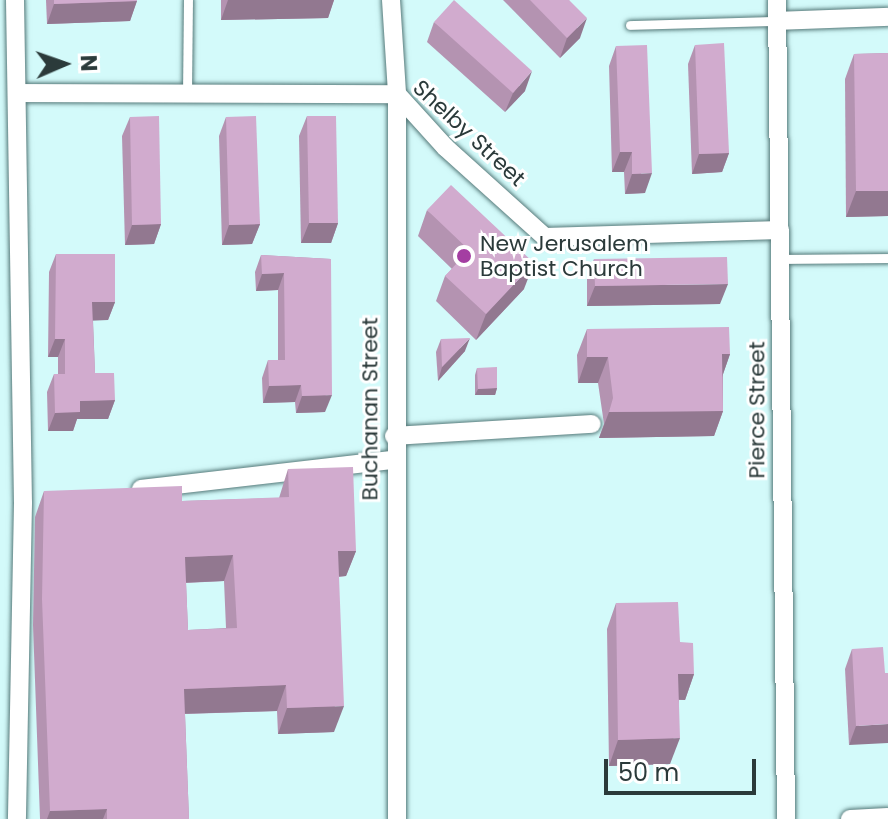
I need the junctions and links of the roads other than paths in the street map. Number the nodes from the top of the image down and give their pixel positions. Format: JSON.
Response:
{"nodes":[{"id":1,"x":15,"y":0,"type":"edge"},
{"id":2,"x":188,"y":0,"type":"edge"},
{"id":3,"x":391,"y":0,"type":"edge"},
{"id":4,"x":777,"y":0,"type":"edge"},
{"id":5,"x":888,"y":17,"type":"edge"},
{"id":6,"x":777,"y":21,"type":"junction"},
{"id":7,"x":630,"y":25,"type":"dead end"},
{"id":8,"x":17,"y":93,"type":"junction"},
{"id":9,"x":187,"y":94,"type":"junction"},
{"id":10,"x":397,"y":94,"type":"junction"},
{"id":11,"x":780,"y":230,"type":"junction"},
{"id":12,"x":888,"y":258,"type":"edge"},
{"id":13,"x":780,"y":259,"type":"junction"},
{"id":14,"x":592,"y":424,"type":"dead end"},
{"id":15,"x":394,"y":436,"type":"junction"},
{"id":16,"x":393,"y":460,"type":"junction"},
{"id":17,"x":115,"y":492,"type":"edge"},
{"id":18,"x":888,"y":817,"type":"edge"},
{"id":19,"x":17,"y":819,"type":"edge"},
{"id":20,"x":397,"y":819,"type":"edge"},
{"id":21,"x":786,"y":819,"type":"edge"},
{"id":22,"x":850,"y":819,"type":"edge"}],
"edges":[{"from":1,"to":8,"type":"street"},
{"from":2,"to":9,"type":"lane"},
{"from":3,"to":10,"type":"street","name":"Buchanan Street"},
{"from":4,"to":6,"type":"street","name":"Pierce Street"},
{"from":5,"to":6,"type":"street"},
{"from":6,"to":7,"type":"lane"},
{"from":6,"to":11,"type":"street","name":"Pierce Street"},
{"from":8,"to":9,"type":"street","name":"Shelby Street"},
{"from":8,"to":19,"type":"street"},
{"from":9,"to":10,"type":"street","name":"Shelby Street"},
{"from":10,"to":11,"type":"street","name":"Shelby Street"},
{"from":10,"to":15,"type":"street","name":"Buchanan Street"},
{"from":11,"to":13,"type":"street","name":"Pierce Street"},
{"from":12,"to":13,"type":"lane"},
{"from":13,"to":21,"type":"street","name":"Pierce Street"},
{"from":14,"to":15,"type":"street"},
{"from":15,"to":16,"type":"street","name":"Buchanan Street"},
{"from":16,"to":17,"type":"street"},
{"from":16,"to":20,"type":"street","name":"Buchanan Street"},
{"from":18,"to":22,"type":"street"}]}
